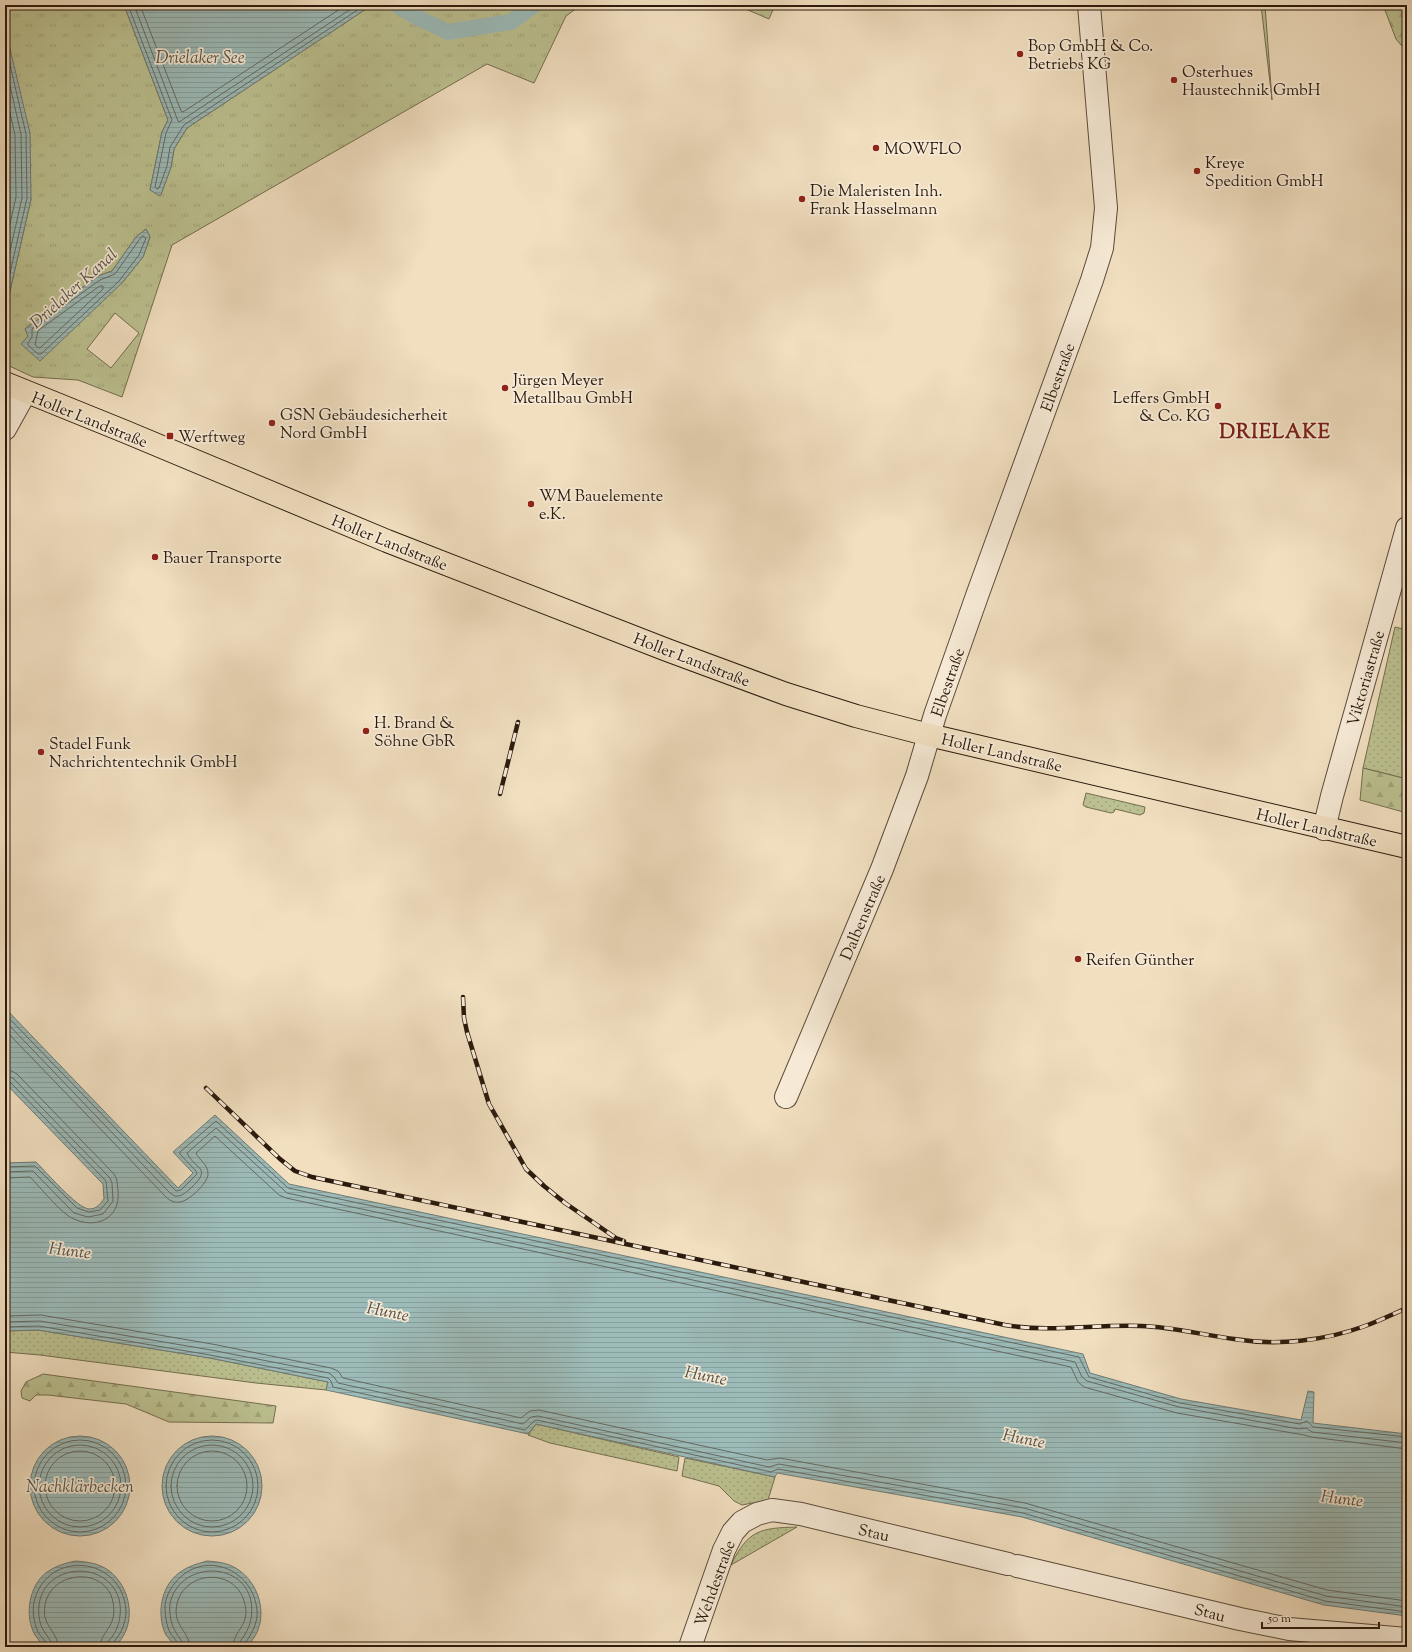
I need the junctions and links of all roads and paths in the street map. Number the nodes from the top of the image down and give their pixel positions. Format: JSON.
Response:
{"nodes":[{"id":1,"x":1089,"y":5,"type":"edge"},
{"id":2,"x":5,"y":383,"type":"edge"},
{"id":3,"x":25,"y":393,"type":"junction"},
{"id":4,"x":5,"y":429,"type":"edge"},
{"id":5,"x":1407,"y":528,"type":"edge"},
{"id":6,"x":929,"y":735,"type":"junction"},
{"id":7,"x":1324,"y":829,"type":"junction"},
{"id":8,"x":1407,"y":847,"type":"edge"},
{"id":9,"x":786,"y":1097,"type":"dead end"},
{"id":10,"x":742,"y":1522,"type":"joint"},
{"id":11,"x":1407,"y":1639,"type":"edge"},
{"id":12,"x":690,"y":1647,"type":"edge"}],
"edges":[{"from":1,"to":6,"type":"street","name":"Elbestraße"},
{"from":2,"to":3,"type":"main road","name":"Holler Landstraße"},
{"from":3,"to":4,"type":"street"},
{"from":3,"to":6,"type":"main road","name":"Holler Landstraße"},
{"from":5,"to":7,"type":"street","name":"Viktoriastraße"},
{"from":6,"to":7,"type":"main road","name":"Holler Landstraße"},
{"from":6,"to":9,"type":"street","name":"Dalbenstraße"},
{"from":7,"to":8,"type":"main road","name":"Holler Landstraße"},
{"from":10,"to":11,"type":"street","name":"Stau"},
{"from":10,"to":12,"type":"street","name":"Wehdestraße"}]}
